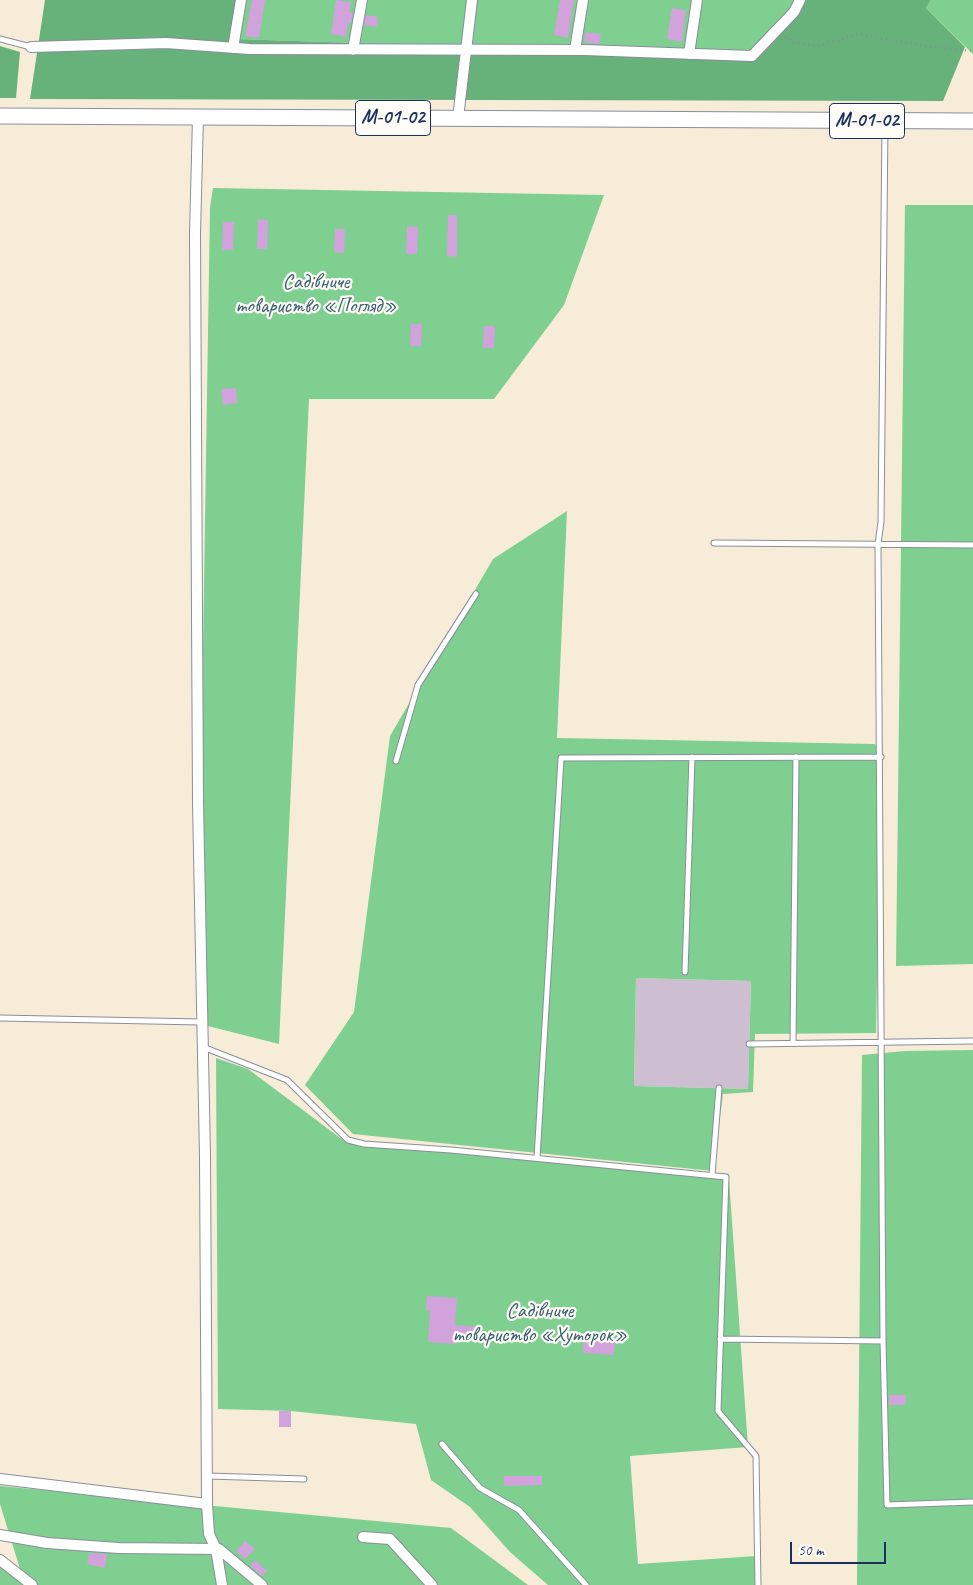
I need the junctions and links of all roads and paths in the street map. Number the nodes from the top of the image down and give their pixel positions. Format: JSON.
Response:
{"nodes":[{"id":1,"x":241,"y":0,"type":"edge"},
{"id":2,"x":362,"y":0,"type":"edge"},
{"id":3,"x":472,"y":0,"type":"edge"},
{"id":4,"x":583,"y":0,"type":"edge"},
{"id":5,"x":697,"y":0,"type":"edge"},
{"id":6,"x":800,"y":0,"type":"edge"},
{"id":7,"x":776,"y":30,"type":"junction"},
{"id":8,"x":0,"y":39,"type":"edge"},
{"id":9,"x":31,"y":47,"type":"joint"},
{"id":10,"x":233,"y":48,"type":"junction"},
{"id":11,"x":353,"y":50,"type":"junction"},
{"id":12,"x":575,"y":50,"type":"junction"},
{"id":13,"x":465,"y":51,"type":"junction"},
{"id":14,"x":973,"y":51,"type":"edge"},
{"id":15,"x":689,"y":54,"type":"junction"},
{"id":16,"x":0,"y":116,"type":"edge"},
{"id":17,"x":198,"y":117,"type":"junction"},
{"id":18,"x":458,"y":118,"type":"junction"},
{"id":19,"x":973,"y":121,"type":"edge"},
{"id":20,"x":885,"y":122,"type":"junction"},
{"id":21,"x":714,"y":543,"type":"dead end"},
{"id":22,"x":878,"y":544,"type":"junction"},
{"id":23,"x":973,"y":545,"type":"edge"},
{"id":24,"x":476,"y":594,"type":"dead end"},
{"id":25,"x":692,"y":757,"type":"junction"},
{"id":26,"x":796,"y":757,"type":"junction"},
{"id":27,"x":881,"y":757,"type":"junction"},
{"id":28,"x":396,"y":761,"type":"dead end"},
{"id":29,"x":685,"y":972,"type":"dead end"},
{"id":30,"x":0,"y":1018,"type":"edge"},
{"id":31,"x":201,"y":1022,"type":"junction"},
{"id":32,"x":881,"y":1041,"type":"junction"},
{"id":33,"x":973,"y":1041,"type":"edge"},
{"id":34,"x":793,"y":1043,"type":"junction"},
{"id":35,"x":749,"y":1044,"type":"dead end"},
{"id":36,"x":203,"y":1047,"type":"junction"},
{"id":37,"x":719,"y":1088,"type":"dead end"},
{"id":38,"x":537,"y":1158,"type":"junction"},
{"id":39,"x":712,"y":1175,"type":"junction"},
{"id":40,"x":720,"y":1339,"type":"junction"},
{"id":41,"x":883,"y":1341,"type":"junction"},
{"id":42,"x":442,"y":1444,"type":"dead end"},
{"id":43,"x":208,"y":1476,"type":"junction"},
{"id":44,"x":304,"y":1479,"type":"dead end"},
{"id":45,"x":0,"y":1480,"type":"edge"},
{"id":46,"x":973,"y":1502,"type":"edge"},
{"id":47,"x":207,"y":1504,"type":"junction"},
{"id":48,"x":0,"y":1535,"type":"edge"},
{"id":49,"x":364,"y":1537,"type":"dead end"},
{"id":50,"x":216,"y":1549,"type":"junction"},
{"id":51,"x":0,"y":1560,"type":"edge"},
{"id":52,"x":32,"y":1585,"type":"edge"},
{"id":53,"x":222,"y":1585,"type":"edge"},
{"id":54,"x":262,"y":1585,"type":"edge"},
{"id":55,"x":432,"y":1585,"type":"edge"},
{"id":56,"x":586,"y":1585,"type":"edge"},
{"id":57,"x":758,"y":1585,"type":"edge"}],
"edges":[{"from":1,"to":10,"type":"street"},
{"from":2,"to":11,"type":"street"},
{"from":3,"to":13,"type":"street"},
{"from":4,"to":12,"type":"street"},
{"from":5,"to":15,"type":"street"},
{"from":6,"to":7,"type":"street"},
{"from":7,"to":14,"type":"path"},
{"from":7,"to":15,"type":"street"},
{"from":8,"to":9,"type":"lane"},
{"from":9,"to":10,"type":"street"},
{"from":10,"to":11,"type":"street"},
{"from":11,"to":13,"type":"street"},
{"from":12,"to":13,"type":"street"},
{"from":12,"to":15,"type":"street"},
{"from":13,"to":18,"type":"street"},
{"from":16,"to":17,"type":"main road","number":"М-01-02"},
{"from":17,"to":18,"type":"main road","number":"М-01-02"},
{"from":17,"to":31,"type":"street"},
{"from":18,"to":20,"type":"main road","number":"М-01-02"},
{"from":19,"to":20,"type":"main road","number":"М-01-02"},
{"from":20,"to":22,"type":"lane"},
{"from":21,"to":22,"type":"lane"},
{"from":22,"to":23,"type":"lane"},
{"from":22,"to":27,"type":"lane"},
{"from":24,"to":28,"type":"lane"},
{"from":25,"to":26,"type":"lane"},
{"from":25,"to":29,"type":"lane"},
{"from":25,"to":38,"type":"lane"},
{"from":26,"to":27,"type":"lane"},
{"from":26,"to":34,"type":"lane"},
{"from":27,"to":32,"type":"lane"},
{"from":30,"to":31,"type":"lane"},
{"from":31,"to":36,"type":"street"},
{"from":32,"to":33,"type":"lane"},
{"from":32,"to":34,"type":"lane"},
{"from":32,"to":41,"type":"lane"},
{"from":34,"to":35,"type":"lane"},
{"from":36,"to":38,"type":"lane"},
{"from":36,"to":43,"type":"street"},
{"from":37,"to":39,"type":"lane"},
{"from":38,"to":39,"type":"lane"},
{"from":39,"to":40,"type":"lane"},
{"from":40,"to":41,"type":"lane"},
{"from":40,"to":57,"type":"lane"},
{"from":41,"to":46,"type":"lane"},
{"from":42,"to":56,"type":"lane"},
{"from":43,"to":44,"type":"lane"},
{"from":43,"to":47,"type":"street"},
{"from":45,"to":47,"type":"street"},
{"from":47,"to":50,"type":"street"},
{"from":48,"to":50,"type":"street"},
{"from":49,"to":55,"type":"street"},
{"from":50,"to":53,"type":"street"},
{"from":50,"to":54,"type":"street"},
{"from":51,"to":52,"type":"street"}]}
